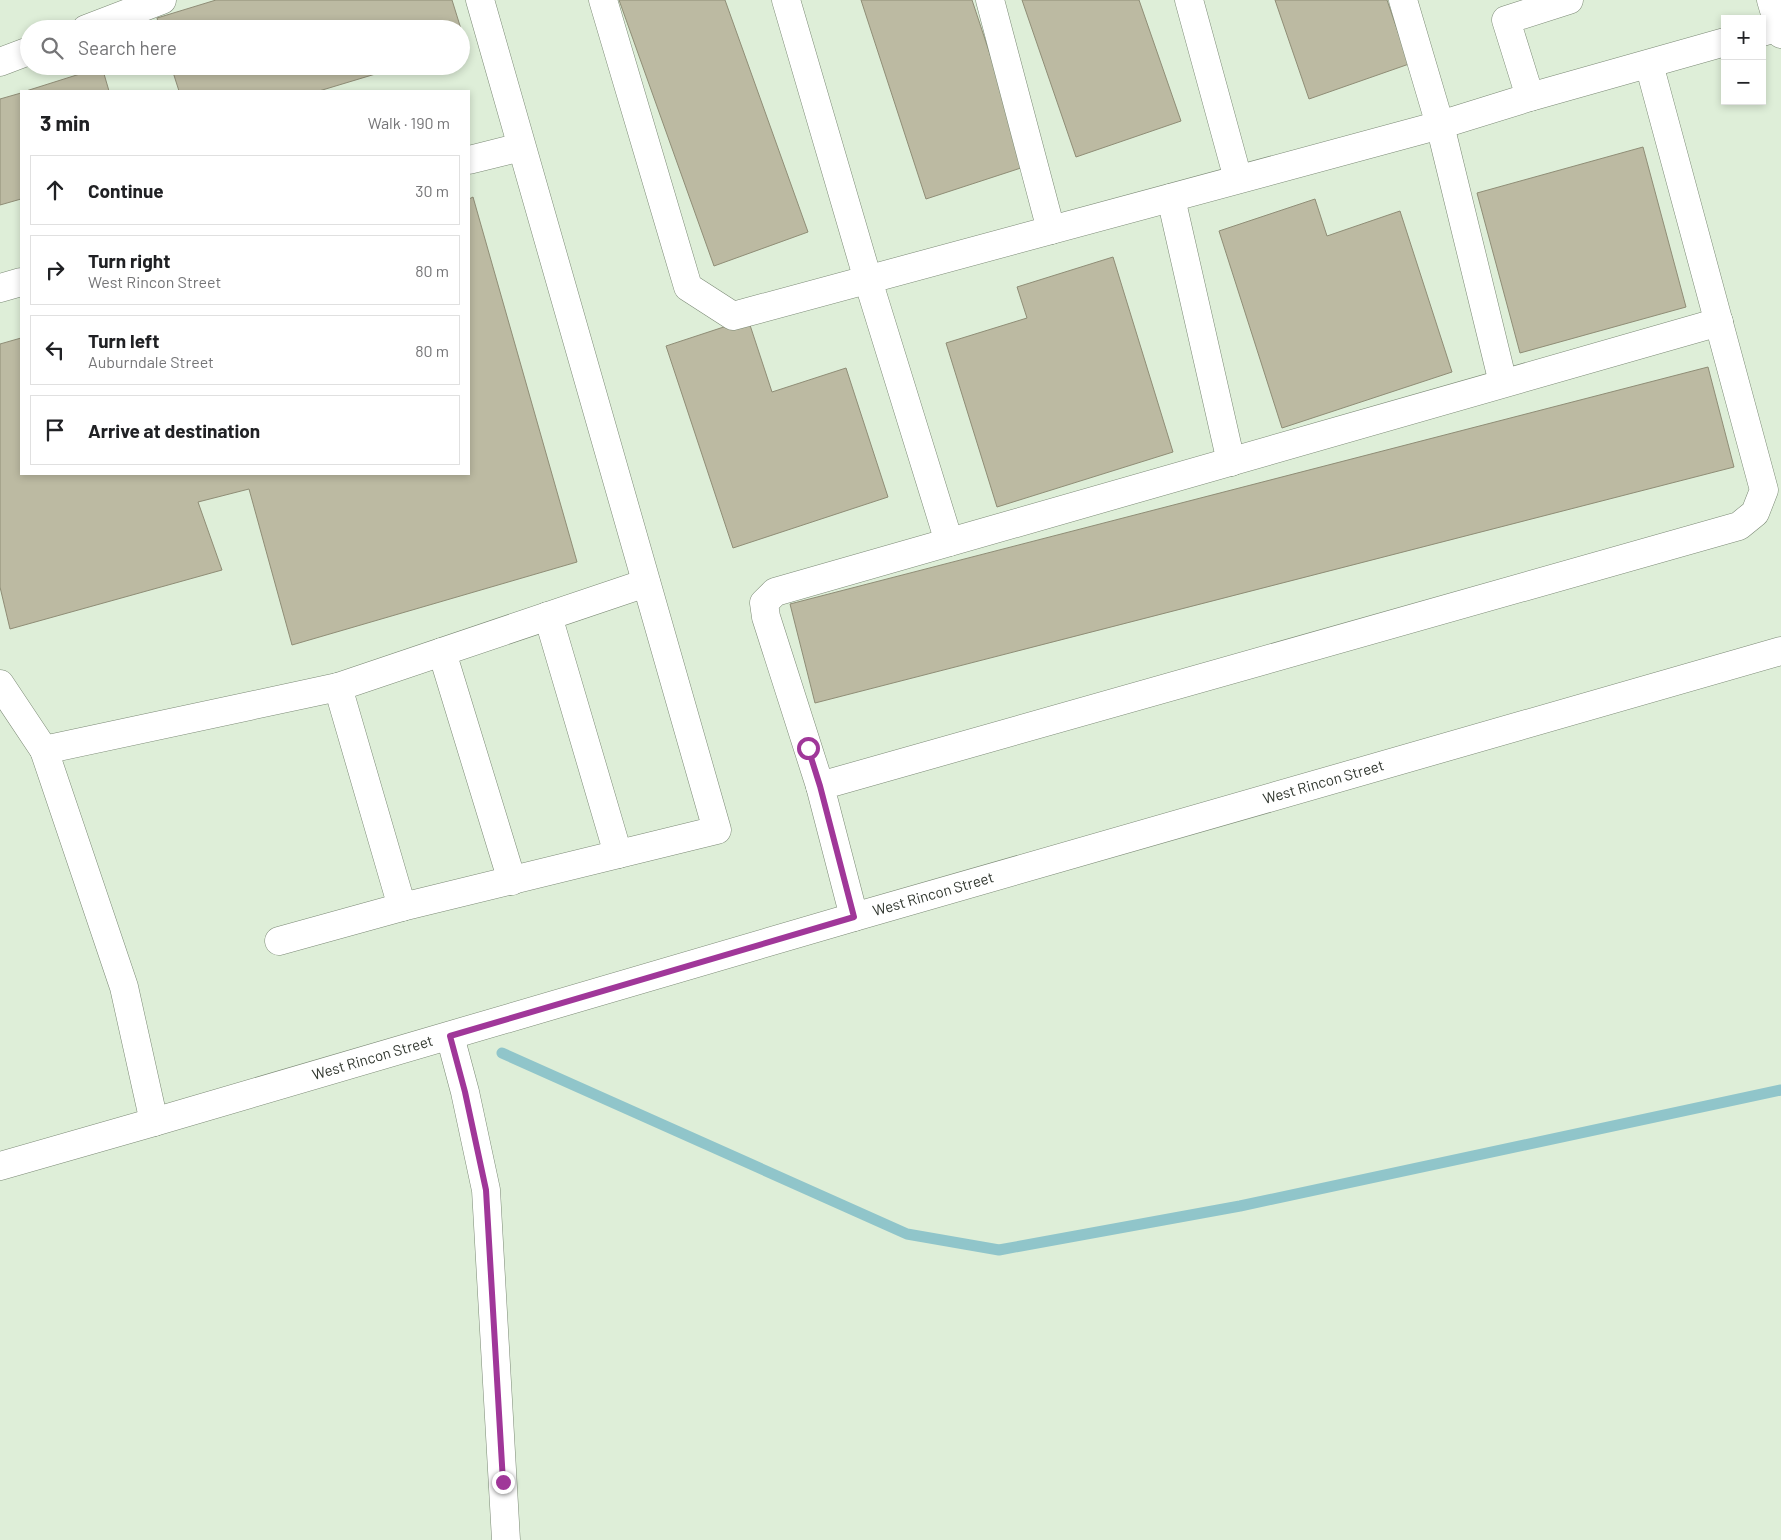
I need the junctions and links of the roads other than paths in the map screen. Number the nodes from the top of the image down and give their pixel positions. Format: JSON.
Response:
{"nodes":[{"id":1,"x":162,"y":0,"type":"edge"},
{"id":2,"x":480,"y":0,"type":"edge"},
{"id":3,"x":603,"y":0,"type":"edge"},
{"id":4,"x":786,"y":0,"type":"edge"},
{"id":5,"x":990,"y":0,"type":"edge"},
{"id":6,"x":1189,"y":0,"type":"edge"},
{"id":7,"x":1403,"y":0,"type":"edge"},
{"id":8,"x":1569,"y":0,"type":"edge"},
{"id":9,"x":1771,"y":0,"type":"edge"},
{"id":10,"x":110,"y":20,"type":"edge"},
{"id":11,"x":1774,"y":31,"type":"edge"},
{"id":12,"x":1721,"y":43,"type":"edge"},
{"id":13,"x":20,"y":54,"type":"edge"},
{"id":14,"x":0,"y":62,"type":"edge"},
{"id":15,"x":1649,"y":64,"type":"junction"},
{"id":16,"x":1530,"y":97,"type":"junction"},
{"id":17,"x":1440,"y":125,"type":"junction"},
{"id":18,"x":521,"y":147,"type":"junction"},
{"id":19,"x":470,"y":160,"type":"edge"},
{"id":20,"x":1238,"y":179,"type":"junction"},
{"id":21,"x":1171,"y":198,"type":"junction"},
{"id":22,"x":1051,"y":230,"type":"junction"},
{"id":23,"x":868,"y":280,"type":"junction"},
{"id":24,"x":20,"y":282,"type":"edge"},
{"id":25,"x":0,"y":288,"type":"edge"},
{"id":26,"x":1719,"y":322,"type":"junction"},
{"id":27,"x":1504,"y":383,"type":"junction"},
{"id":28,"x":1231,"y":462,"type":"junction"},
{"id":29,"x":949,"y":542,"type":"junction"},
{"id":30,"x":646,"y":583,"type":"junction"},
{"id":31,"x":548,"y":616,"type":"junction"},
{"id":32,"x":1781,"y":651,"type":"edge"},
{"id":33,"x":442,"y":652,"type":"junction"},
{"id":34,"x":0,"y":684,"type":"edge"},
{"id":35,"x":338,"y":687,"type":"junction"},
{"id":36,"x":44,"y":750,"type":"junction"},
{"id":37,"x":820,"y":786,"type":"junction"},
{"id":38,"x":618,"y":854,"type":"junction"},
{"id":39,"x":512,"y":881,"type":"junction"},
{"id":40,"x":402,"y":907,"type":"junction"},
{"id":41,"x":854,"y":917,"type":"junction"},
{"id":42,"x":279,"y":941,"type":"dead end"},
{"id":43,"x":450,"y":1036,"type":"junction"},
{"id":44,"x":154,"y":1122,"type":"junction"},
{"id":45,"x":0,"y":1166,"type":"edge"},
{"id":46,"x":506,"y":1540,"type":"edge"}],
"edges":[{"from":1,"to":10,"type":"main road"},
{"from":2,"to":18,"type":"main road"},
{"from":3,"to":23,"type":"main road"},
{"from":4,"to":23,"type":"main road"},
{"from":5,"to":22,"type":"main road"},
{"from":6,"to":20,"type":"main road"},
{"from":7,"to":17,"type":"main road"},
{"from":8,"to":16,"type":"main road"},
{"from":9,"to":11,"type":"main road"},
{"from":12,"to":15,"type":"main road"},
{"from":13,"to":14,"type":"main road"},
{"from":15,"to":16,"type":"main road"},
{"from":15,"to":26,"type":"main road"},
{"from":16,"to":17,"type":"main road"},
{"from":17,"to":20,"type":"main road"},
{"from":17,"to":27,"type":"main road"},
{"from":18,"to":19,"type":"main road"},
{"from":18,"to":30,"type":"main road"},
{"from":20,"to":21,"type":"main road"},
{"from":21,"to":22,"type":"main road"},
{"from":21,"to":28,"type":"main road"},
{"from":22,"to":23,"type":"main road"},
{"from":23,"to":29,"type":"main road"},
{"from":24,"to":25,"type":"main road"},
{"from":26,"to":27,"type":"main road"},
{"from":26,"to":37,"type":"main road"},
{"from":27,"to":28,"type":"main road"},
{"from":28,"to":29,"type":"main road"},
{"from":29,"to":37,"type":"main road"},
{"from":30,"to":31,"type":"main road"},
{"from":30,"to":38,"type":"main road"},
{"from":31,"to":33,"type":"main road"},
{"from":31,"to":38,"type":"main road"},
{"from":32,"to":41,"type":"main road","name":"West Rincon Street"},
{"from":33,"to":35,"type":"main road"},
{"from":33,"to":39,"type":"main road"},
{"from":34,"to":36,"type":"main road"},
{"from":35,"to":36,"type":"main road"},
{"from":35,"to":40,"type":"main road"},
{"from":36,"to":44,"type":"main road"},
{"from":37,"to":41,"type":"main road"},
{"from":38,"to":39,"type":"main road"},
{"from":39,"to":40,"type":"main road"},
{"from":40,"to":42,"type":"main road"},
{"from":41,"to":43,"type":"main road","name":"West Rincon Street"},
{"from":43,"to":44,"type":"main road","name":"West Rincon Street"},
{"from":43,"to":46,"type":"main road"},
{"from":44,"to":45,"type":"main road","name":"West Rincon Street"}]}
